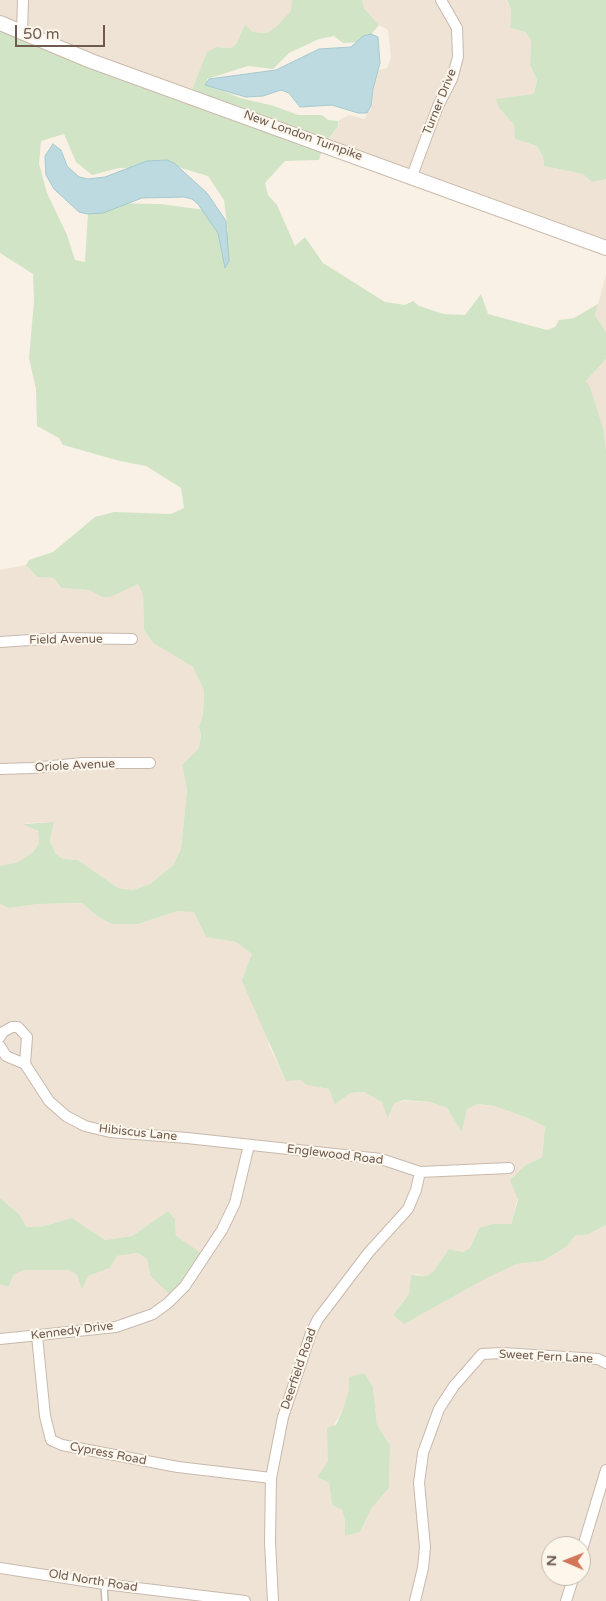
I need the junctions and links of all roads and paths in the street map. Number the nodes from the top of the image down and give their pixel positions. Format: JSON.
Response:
{"nodes":[{"id":1,"x":23,"y":0,"type":"edge"},
{"id":2,"x":440,"y":0,"type":"edge"},
{"id":3,"x":0,"y":23,"type":"edge"},
{"id":4,"x":22,"y":33,"type":"junction"},
{"id":5,"x":412,"y":176,"type":"junction"},
{"id":6,"x":606,"y":248,"type":"edge"},
{"id":7,"x":132,"y":639,"type":"dead end"},
{"id":8,"x":0,"y":642,"type":"edge"},
{"id":9,"x":150,"y":763,"type":"dead end"},
{"id":10,"x":0,"y":768,"type":"edge"},
{"id":11,"x":0,"y":1036,"type":"edge"},
{"id":12,"x":0,"y":1046,"type":"edge"},
{"id":13,"x":25,"y":1064,"type":"junction"},
{"id":14,"x":249,"y":1145,"type":"junction"},
{"id":15,"x":509,"y":1168,"type":"dead end"},
{"id":16,"x":420,"y":1172,"type":"junction"},
{"id":17,"x":37,"y":1336,"type":"junction"},
{"id":18,"x":0,"y":1339,"type":"edge"},
{"id":19,"x":606,"y":1362,"type":"edge"},
{"id":20,"x":606,"y":1470,"type":"edge"},
{"id":21,"x":271,"y":1478,"type":"junction"},
{"id":22,"x":586,"y":1536,"type":"edge"},
{"id":23,"x":0,"y":1568,"type":"edge"},
{"id":24,"x":104,"y":1584,"type":"junction"},
{"id":25,"x":571,"y":1586,"type":"edge"},
{"id":26,"x":105,"y":1601,"type":"edge"},
{"id":27,"x":245,"y":1601,"type":"edge"},
{"id":28,"x":273,"y":1601,"type":"edge"},
{"id":29,"x":415,"y":1601,"type":"edge"},
{"id":30,"x":566,"y":1601,"type":"edge"}],
"edges":[{"from":1,"to":4,"type":"street"},
{"from":2,"to":5,"type":"street","name":"Turner Drive"},
{"from":3,"to":4,"type":"main road","name":"New London Turnpike"},
{"from":4,"to":5,"type":"main road","name":"New London Turnpike"},
{"from":5,"to":6,"type":"main road","name":"New London Turnpike"},
{"from":7,"to":8,"type":"street","name":"Field Avenue"},
{"from":9,"to":10,"type":"street","name":"Oriole Avenue"},
{"from":11,"to":13,"type":"street"},
{"from":12,"to":13,"type":"street","name":"Hibiscus Lane"},
{"from":13,"to":14,"type":"street","name":"Hibiscus Lane"},
{"from":14,"to":16,"type":"street","name":"Englewood Road"},
{"from":14,"to":17,"type":"street","name":"Kennedy Drive"},
{"from":15,"to":16,"type":"street","name":"Englewood Road"},
{"from":16,"to":21,"type":"street","name":"Deerfield Road"},
{"from":17,"to":18,"type":"street","name":"Kennedy Drive"},
{"from":17,"to":21,"type":"street","name":"Cypress Road"},
{"from":19,"to":29,"type":"street","name":"Sweet Fern Lane"},
{"from":20,"to":22,"type":"street"},
{"from":21,"to":28,"type":"street","name":"Deerfield Road"},
{"from":23,"to":24,"type":"street","name":"Old North Road"},
{"from":24,"to":26,"type":"lane"},
{"from":24,"to":27,"type":"street","name":"Old North Road"},
{"from":25,"to":30,"type":"street"}]}
